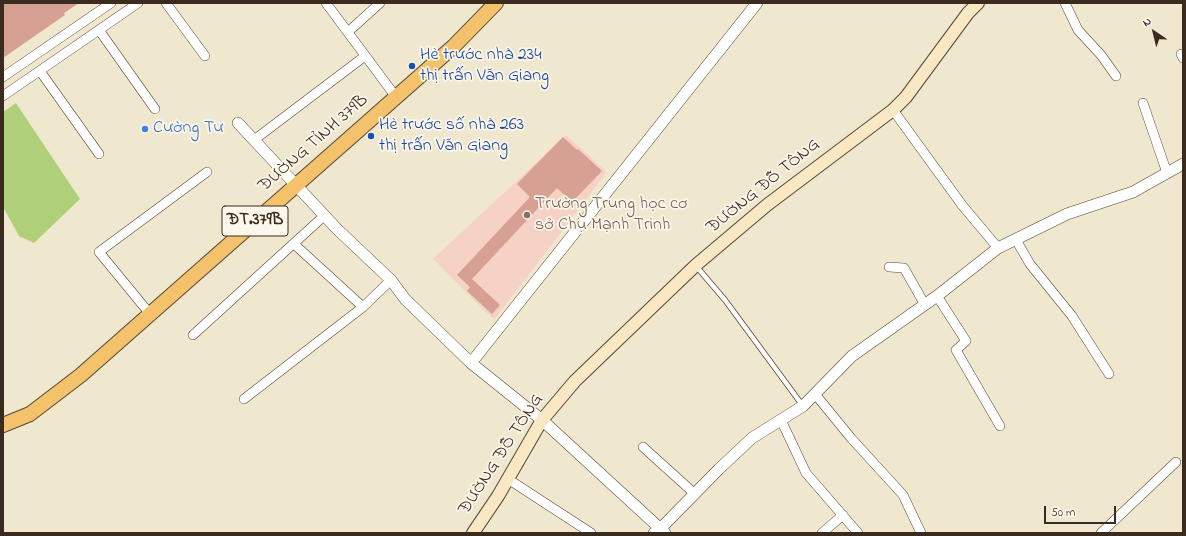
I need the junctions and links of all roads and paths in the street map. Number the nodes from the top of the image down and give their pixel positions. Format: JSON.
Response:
{"nodes":[{"id":1,"x":111,"y":3,"type":"edge"},
{"id":2,"x":138,"y":3,"type":"edge"},
{"id":3,"x":166,"y":3,"type":"edge"},
{"id":4,"x":326,"y":3,"type":"edge"},
{"id":5,"x":380,"y":3,"type":"edge"},
{"id":6,"x":496,"y":3,"type":"edge"},
{"id":7,"x":757,"y":3,"type":"edge"},
{"id":8,"x":978,"y":3,"type":"edge"},
{"id":9,"x":1065,"y":3,"type":"edge"},
{"id":10,"x":99,"y":30,"type":"junction"},
{"id":11,"x":348,"y":32,"type":"junction"},
{"id":12,"x":205,"y":56,"type":"dead end"},
{"id":13,"x":365,"y":56,"type":"junction"},
{"id":14,"x":40,"y":71,"type":"junction"},
{"id":15,"x":1116,"y":76,"type":"dead end"},
{"id":16,"x":3,"y":77,"type":"edge"},
{"id":17,"x":3,"y":96,"type":"edge"},
{"id":18,"x":396,"y":97,"type":"junction"},
{"id":19,"x":1143,"y":103,"type":"dead end"},
{"id":20,"x":154,"y":109,"type":"dead end"},
{"id":21,"x":893,"y":110,"type":"junction"},
{"id":22,"x":238,"y":123,"type":"dead end"},
{"id":23,"x":254,"y":140,"type":"junction"},
{"id":24,"x":99,"y":154,"type":"dead end"},
{"id":25,"x":1183,"y":164,"type":"edge"},
{"id":26,"x":207,"y":172,"type":"dead end"},
{"id":27,"x":1167,"y":173,"type":"junction"},
{"id":28,"x":296,"y":185,"type":"junction"},
{"id":29,"x":325,"y":215,"type":"junction"},
{"id":30,"x":1016,"y":240,"type":"junction"},
{"id":31,"x":294,"y":244,"type":"junction"},
{"id":32,"x":998,"y":248,"type":"junction"},
{"id":33,"x":696,"y":265,"type":"junction"},
{"id":34,"x":889,"y":267,"type":"dead end"},
{"id":35,"x":391,"y":280,"type":"junction"},
{"id":36,"x":937,"y":296,"type":"junction"},
{"id":37,"x":925,"y":305,"type":"junction"},
{"id":38,"x":363,"y":308,"type":"junction"},
{"id":39,"x":150,"y":314,"type":"junction"},
{"id":40,"x":193,"y":335,"type":"dead end"},
{"id":41,"x":471,"y":363,"type":"junction"},
{"id":42,"x":1109,"y":374,"type":"dead end"},
{"id":43,"x":815,"y":394,"type":"junction"},
{"id":44,"x":244,"y":399,"type":"dead end"},
{"id":45,"x":803,"y":406,"type":"junction"},
{"id":46,"x":542,"y":420,"type":"junction"},
{"id":47,"x":781,"y":420,"type":"junction"},
{"id":48,"x":3,"y":425,"type":"edge"},
{"id":49,"x":1000,"y":426,"type":"dead end"},
{"id":50,"x":643,"y":447,"type":"dead end"},
{"id":51,"x":1176,"y":462,"type":"dead end"},
{"id":52,"x":508,"y":479,"type":"junction"},
{"id":53,"x":695,"y":494,"type":"junction"},
{"id":54,"x":843,"y":515,"type":"junction"},
{"id":55,"x":660,"y":531,"type":"edge"},
{"id":56,"x":473,"y":533,"type":"edge"},
{"id":57,"x":591,"y":533,"type":"edge"},
{"id":58,"x":822,"y":533,"type":"edge"},
{"id":59,"x":858,"y":533,"type":"edge"},
{"id":60,"x":921,"y":533,"type":"edge"},
{"id":61,"x":1101,"y":533,"type":"edge"}],
"edges":[{"from":1,"to":16,"type":"street"},
{"from":2,"to":10,"type":"street"},
{"from":3,"to":12,"type":"street"},
{"from":4,"to":11,"type":"street"},
{"from":5,"to":11,"type":"street"},
{"from":6,"to":18,"type":"main road","name":"ĐƯỜNG TỈNH 379B","number":"ĐT.379B"},
{"from":7,"to":41,"type":"street"},
{"from":8,"to":21,"type":"main road","name":"ĐƯỜNG ĐỖ TÔNG"},
{"from":9,"to":15,"type":"street"},
{"from":10,"to":14,"type":"street"},
{"from":10,"to":20,"type":"street"},
{"from":11,"to":13,"type":"street"},
{"from":13,"to":18,"type":"street"},
{"from":13,"to":23,"type":"street"},
{"from":14,"to":17,"type":"street"},
{"from":14,"to":24,"type":"street"},
{"from":18,"to":28,"type":"main road","name":"ĐƯỜNG TỈNH 379B","number":"ĐT.379B"},
{"from":19,"to":27,"type":"street"},
{"from":21,"to":32,"type":"street"},
{"from":21,"to":33,"type":"main road","name":"ĐƯỜNG ĐỖ TÔNG"},
{"from":22,"to":23,"type":"street"},
{"from":23,"to":28,"type":"street"},
{"from":25,"to":27,"type":"street"},
{"from":26,"to":39,"type":"street"},
{"from":27,"to":30,"type":"street"},
{"from":28,"to":29,"type":"street"},
{"from":28,"to":39,"type":"main road","name":"ĐƯỜNG TỈNH 379B","number":"ĐT.379B"},
{"from":29,"to":31,"type":"street"},
{"from":29,"to":35,"type":"street"},
{"from":30,"to":32,"type":"street"},
{"from":30,"to":42,"type":"street"},
{"from":31,"to":38,"type":"street"},
{"from":31,"to":40,"type":"street"},
{"from":32,"to":36,"type":"street"},
{"from":33,"to":45,"type":"lane"},
{"from":33,"to":46,"type":"main road","name":"ĐƯỜNG ĐỖ TÔNG"},
{"from":34,"to":37,"type":"street"},
{"from":35,"to":38,"type":"street"},
{"from":35,"to":41,"type":"street"},
{"from":36,"to":37,"type":"street"},
{"from":36,"to":49,"type":"street"},
{"from":37,"to":43,"type":"street"},
{"from":38,"to":44,"type":"street"},
{"from":39,"to":48,"type":"main road","name":"ĐƯỜNG TỈNH 379B","number":"ĐT.379B"},
{"from":41,"to":46,"type":"street"},
{"from":43,"to":45,"type":"street"},
{"from":43,"to":60,"type":"street"},
{"from":45,"to":47,"type":"street"},
{"from":46,"to":52,"type":"main road","name":"ĐƯỜNG ĐỖ TÔNG"},
{"from":46,"to":55,"type":"street"},
{"from":47,"to":53,"type":"street"},
{"from":47,"to":54,"type":"street"},
{"from":50,"to":53,"type":"street"},
{"from":51,"to":61,"type":"street"},
{"from":52,"to":56,"type":"main road","name":"ĐƯỜNG ĐỖ TÔNG"},
{"from":52,"to":57,"type":"street"},
{"from":53,"to":55,"type":"street"},
{"from":54,"to":58,"type":"street"},
{"from":54,"to":59,"type":"street"}]}
